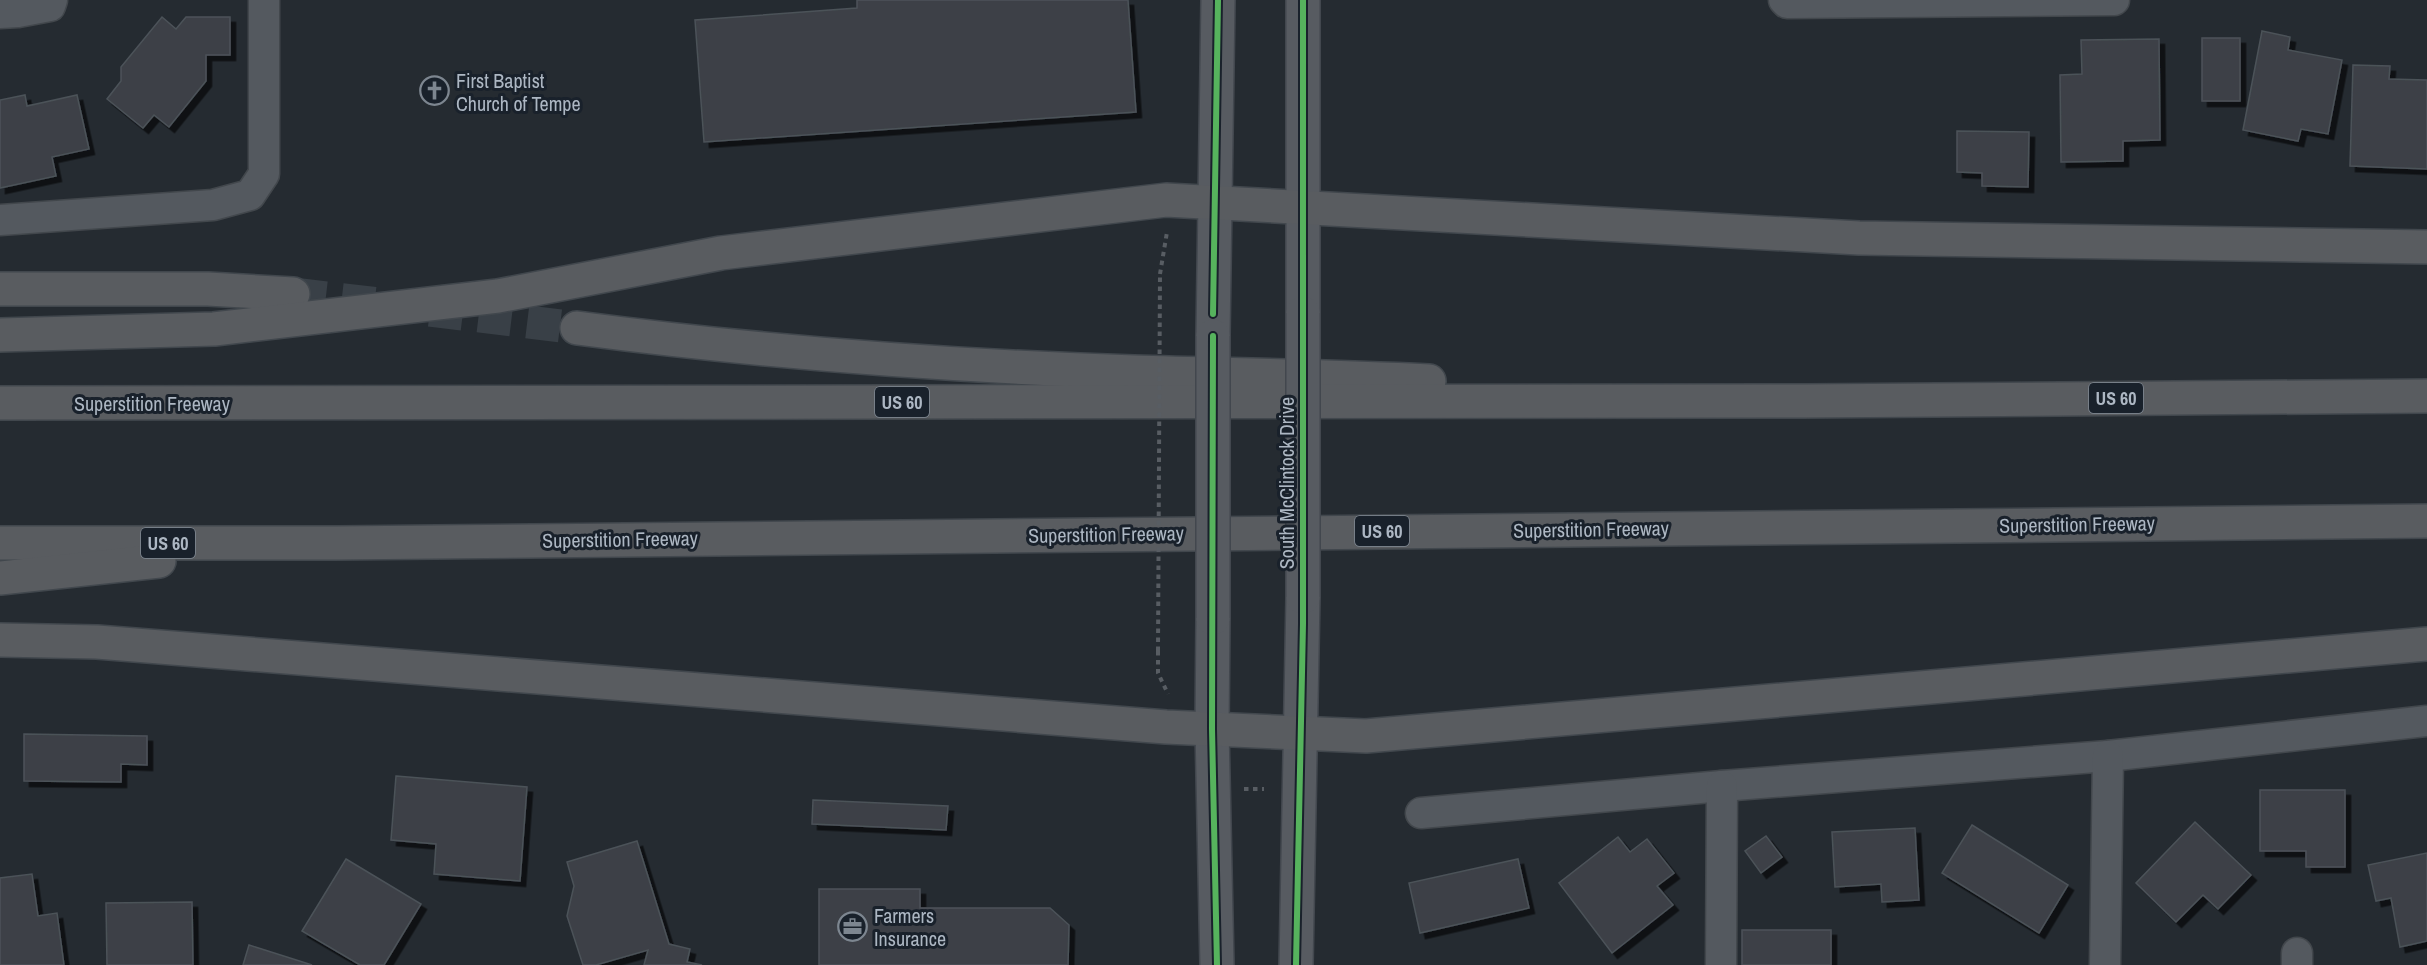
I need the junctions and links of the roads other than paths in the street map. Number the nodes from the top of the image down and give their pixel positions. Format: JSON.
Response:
{"nodes":[{"id":1,"x":264,"y":0,"type":"edge"},
{"id":2,"x":1218,"y":0,"type":"edge"},
{"id":3,"x":1303,"y":0,"type":"edge"},
{"id":4,"x":1784,"y":0,"type":"edge"},
{"id":5,"x":1972,"y":0,"type":"edge"},
{"id":6,"x":2114,"y":0,"type":"edge"},
{"id":7,"x":51,"y":3,"type":"edge"},
{"id":8,"x":0,"y":13,"type":"edge"},
{"id":9,"x":1214,"y":204,"type":"junction"},
{"id":10,"x":1303,"y":208,"type":"junction"},
{"id":11,"x":0,"y":220,"type":"edge"},
{"id":12,"x":2427,"y":248,"type":"edge"},
{"id":13,"x":0,"y":289,"type":"edge"},
{"id":14,"x":293,"y":294,"type":"tunnel mouth"},
{"id":15,"x":577,"y":328,"type":"tunnel mouth"},
{"id":16,"x":0,"y":335,"type":"edge"},
{"id":17,"x":2427,"y":396,"type":"edge"},
{"id":18,"x":1805,"y":401,"type":"junction"},
{"id":19,"x":0,"y":403,"type":"edge"},
{"id":20,"x":2427,"y":521,"type":"edge"},
{"id":21,"x":0,"y":543,"type":"edge"},
{"id":22,"x":337,"y":543,"type":"junction"},
{"id":23,"x":0,"y":578,"type":"edge"},
{"id":24,"x":0,"y":640,"type":"edge"},
{"id":25,"x":2427,"y":644,"type":"edge"},
{"id":26,"x":2427,"y":721,"type":"edge"},
{"id":27,"x":1212,"y":729,"type":"junction"},
{"id":28,"x":1301,"y":733,"type":"junction"},
{"id":29,"x":2108,"y":756,"type":"junction"},
{"id":30,"x":1722,"y":786,"type":"junction"},
{"id":31,"x":1421,"y":813,"type":"dead end"},
{"id":32,"x":1217,"y":965,"type":"edge"},
{"id":33,"x":1296,"y":965,"type":"edge"},
{"id":34,"x":1721,"y":965,"type":"edge"},
{"id":35,"x":2106,"y":965,"type":"edge"}],
"edges":[{"from":1,"to":11,"type":"street"},
{"from":2,"to":9,"type":"main road"},
{"from":3,"to":10,"type":"main road","name":"South McClintock Drive"},
{"from":4,"to":5,"type":"street"},
{"from":5,"to":6,"type":"street"},
{"from":7,"to":8,"type":"street"},
{"from":9,"to":10,"type":"highway"},
{"from":9,"to":16,"type":"highway"},
{"from":9,"to":27,"type":"main road","bridge":true},
{"from":10,"to":12,"type":"highway"},
{"from":10,"to":28,"type":"main road","name":"South McClintock Drive","bridge":true},
{"from":13,"to":14,"type":"highway"},
{"from":15,"to":18,"type":"highway"},
{"from":17,"to":18,"type":"highway","name":"Superstition Freeway","number":"US 60"},
{"from":18,"to":19,"type":"highway","name":"Superstition Freeway","number":"US 60"},
{"from":20,"to":22,"type":"highway","name":"Superstition Freeway","number":"US 60"},
{"from":21,"to":22,"type":"highway","name":"Superstition Freeway","number":"US 60"},
{"from":22,"to":23,"type":"highway"},
{"from":24,"to":27,"type":"highway"},
{"from":25,"to":28,"type":"highway"},
{"from":26,"to":29,"type":"street"},
{"from":27,"to":28,"type":"highway"},
{"from":27,"to":32,"type":"main road"},
{"from":28,"to":33,"type":"main road","name":"South McClintock Drive"},
{"from":29,"to":30,"type":"street"},
{"from":29,"to":35,"type":"street"},
{"from":30,"to":31,"type":"street"},
{"from":30,"to":34,"type":"street"}]}
